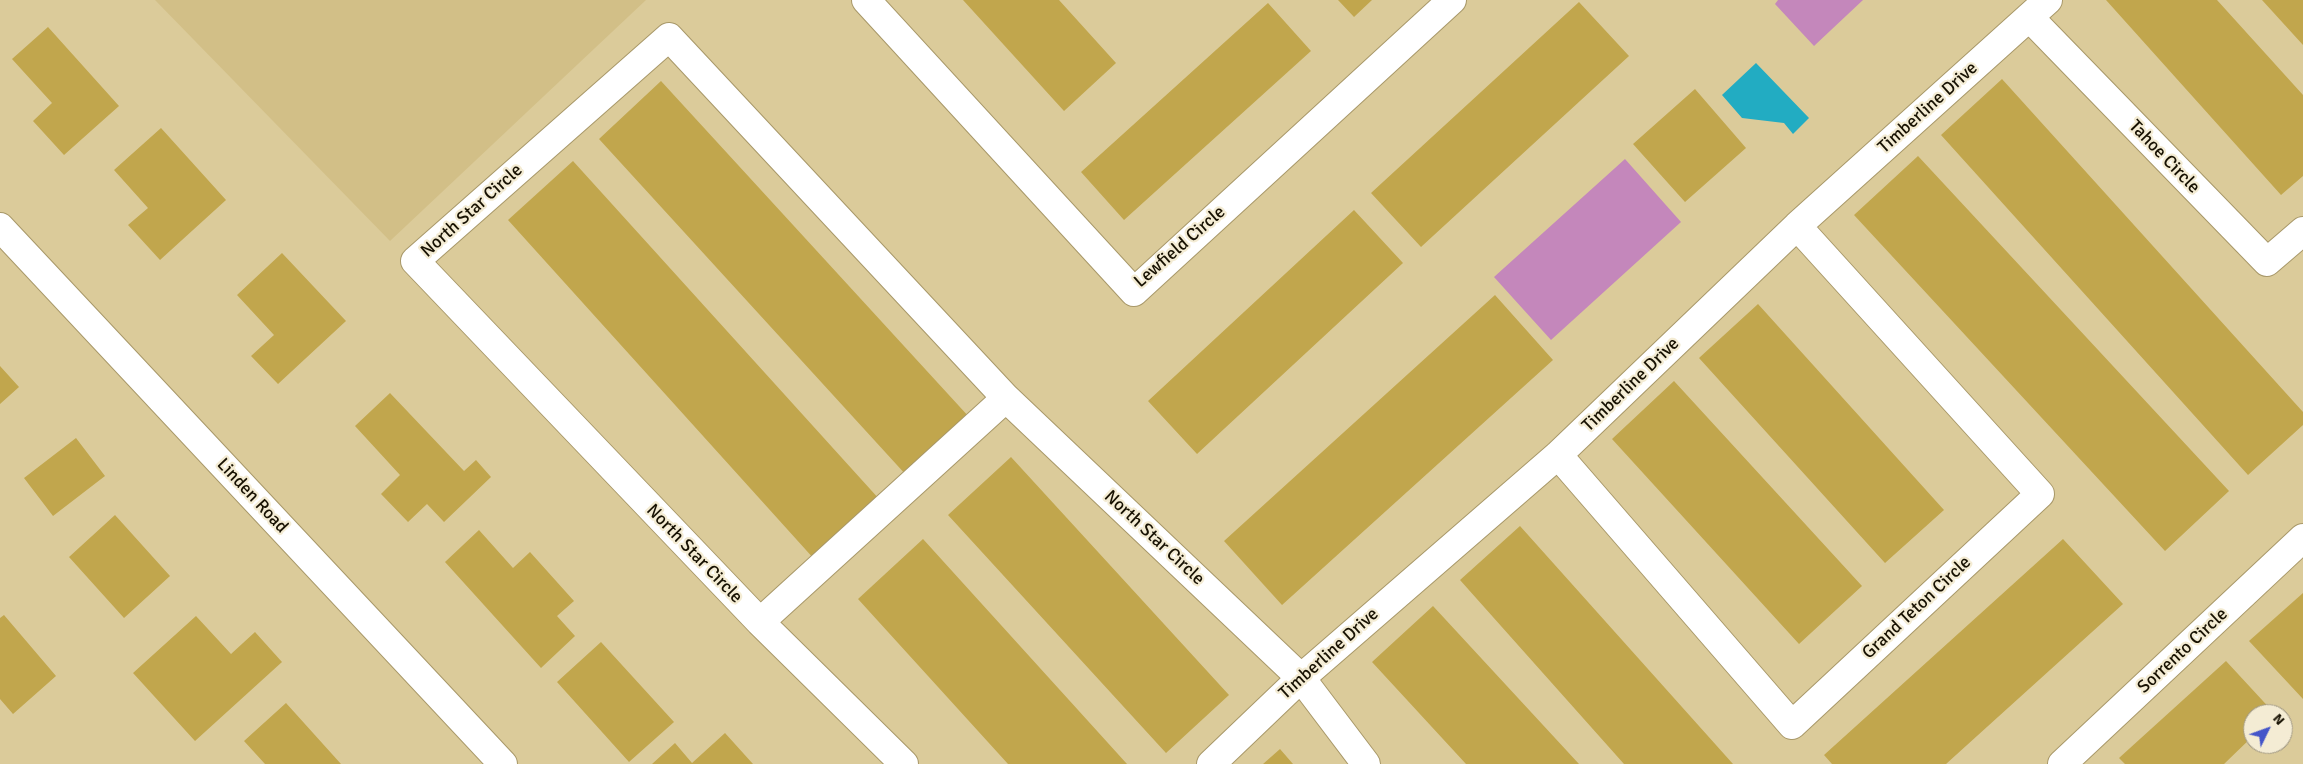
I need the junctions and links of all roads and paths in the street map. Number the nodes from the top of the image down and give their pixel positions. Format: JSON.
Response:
{"nodes":[{"id":1,"x":866,"y":0,"type":"edge"},
{"id":2,"x":1452,"y":0,"type":"edge"},
{"id":3,"x":2038,"y":9,"type":"edge"},
{"id":4,"x":1797,"y":226,"type":"junction"},
{"id":5,"x":0,"y":227,"type":"edge"},
{"id":6,"x":2303,"y":231,"type":"edge"},
{"id":7,"x":1006,"y":398,"type":"junction"},
{"id":8,"x":1558,"y":455,"type":"junction"},
{"id":9,"x":2303,"y":538,"type":"edge"},
{"id":10,"x":760,"y":622,"type":"junction"},
{"id":11,"x":1301,"y":678,"type":"junction"},
{"id":12,"x":503,"y":764,"type":"edge"},
{"id":13,"x":904,"y":764,"type":"edge"},
{"id":14,"x":1211,"y":764,"type":"edge"},
{"id":15,"x":1366,"y":764,"type":"edge"},
{"id":16,"x":2062,"y":764,"type":"edge"}],
"edges":[{"from":1,"to":2,"type":"street","name":"Lewfield Circle"},
{"from":3,"to":4,"type":"street","name":"Timberline Drive"},
{"from":3,"to":6,"type":"street","name":"Tahoe Circle"},
{"from":4,"to":8,"type":"street","name":"Timberline Drive"},
{"from":4,"to":8,"type":"street","name":"Grand Teton Circle"},
{"from":5,"to":12,"type":"street","name":"Linden Road"},
{"from":7,"to":10,"type":"street"},
{"from":7,"to":10,"type":"street","name":"North Star Circle"},
{"from":7,"to":11,"type":"street","name":"North Star Circle"},
{"from":8,"to":11,"type":"street","name":"Timberline Drive"},
{"from":9,"to":16,"type":"street","name":"Sorrento Circle"},
{"from":10,"to":13,"type":"street"},
{"from":11,"to":14,"type":"street","name":"Timberline Drive"},
{"from":11,"to":15,"type":"street","name":"North Star Circle"}]}
